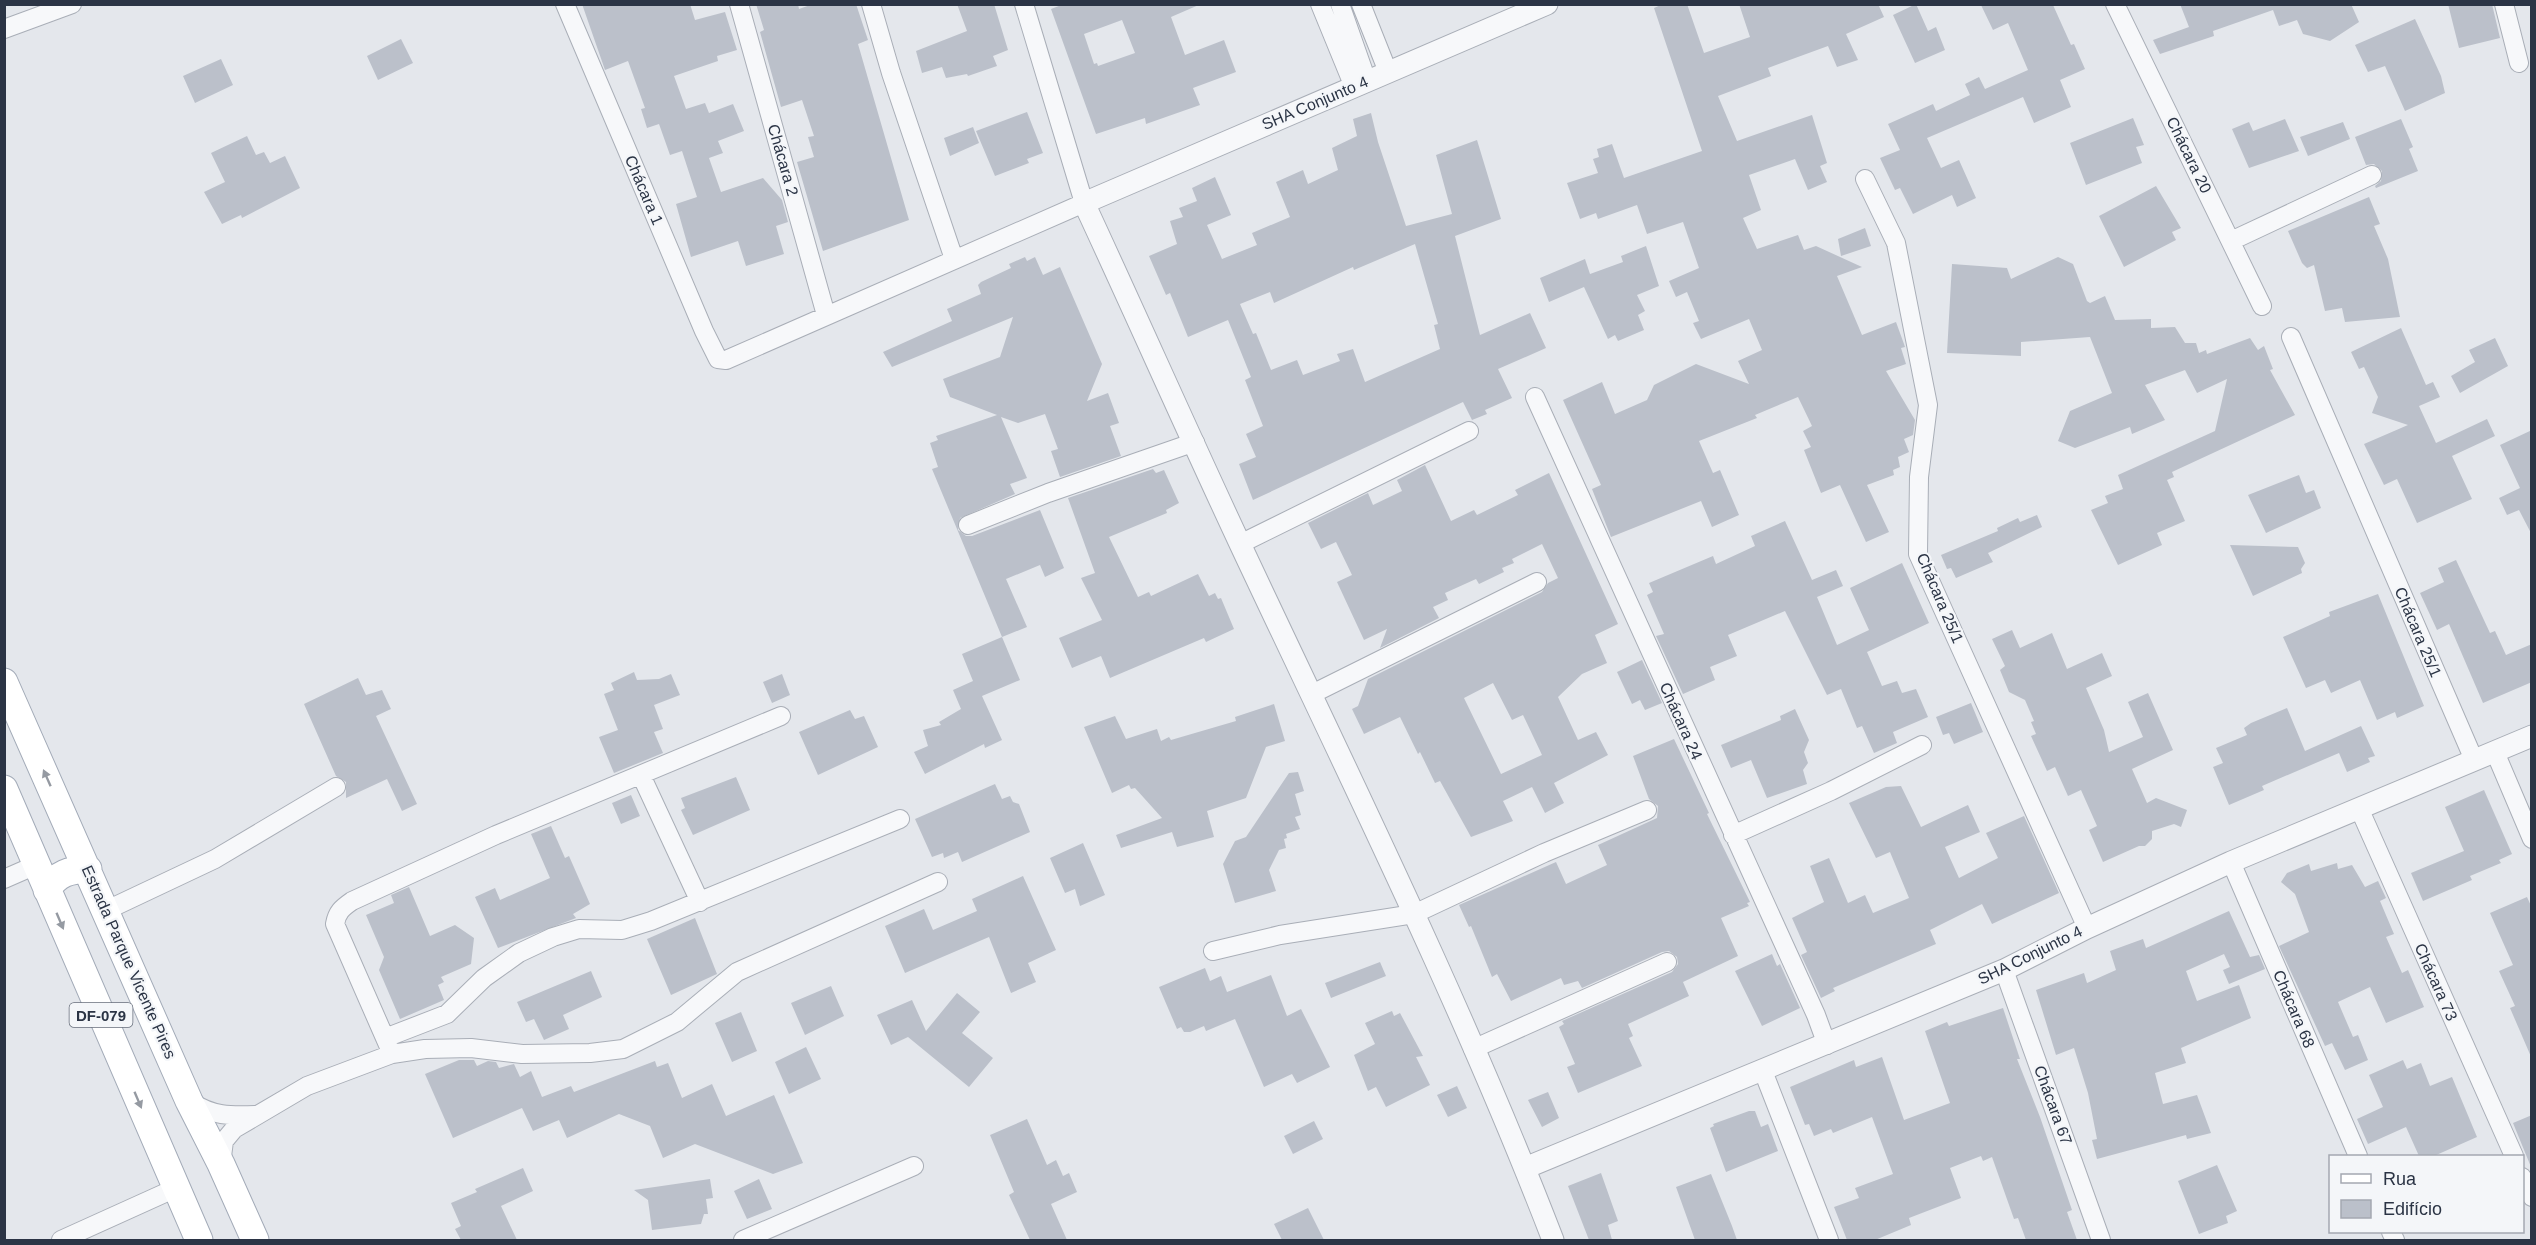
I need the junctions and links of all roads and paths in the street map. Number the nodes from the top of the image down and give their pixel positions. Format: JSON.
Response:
{"nodes":[{"id":1,"x":72,"y":4,"type":"edge"},
{"id":2,"x":565,"y":4,"type":"edge"},
{"id":3,"x":739,"y":4,"type":"edge"},
{"id":4,"x":871,"y":4,"type":"edge"},
{"id":5,"x":1024,"y":4,"type":"edge"},
{"id":6,"x":1320,"y":4,"type":"edge"},
{"id":7,"x":1340,"y":4,"type":"edge"},
{"id":8,"x":1361,"y":4,"type":"edge"},
{"id":9,"x":1547,"y":4,"type":"edge"},
{"id":10,"x":2115,"y":4,"type":"edge"},
{"id":11,"x":2504,"y":4,"type":"edge"},
{"id":12,"x":4,"y":28,"type":"edge"},
{"id":13,"x":2519,"y":63,"type":"dead end"},
{"id":14,"x":1388,"y":72,"type":"junction"},
{"id":15,"x":1360,"y":84,"type":"junction"},
{"id":16,"x":2372,"y":175,"type":"dead end"},
{"id":17,"x":1865,"y":179,"type":"dead end"},
{"id":18,"x":1084,"y":203,"type":"junction"},
{"id":19,"x":2231,"y":241,"type":"junction"},
{"id":20,"x":954,"y":259,"type":"junction"},
{"id":21,"x":2262,"y":306,"type":"dead end"},
{"id":22,"x":826,"y":315,"type":"junction"},
{"id":23,"x":2292,"y":337,"type":"dead end"},
{"id":24,"x":1534,"y":397,"type":"dead end"},
{"id":25,"x":1469,"y":431,"type":"dead end"},
{"id":26,"x":1195,"y":442,"type":"junction"},
{"id":27,"x":968,"y":525,"type":"dead end"},
{"id":28,"x":1240,"y":544,"type":"junction"},
{"id":29,"x":1537,"y":582,"type":"dead end"},
{"id":30,"x":4,"y":682,"type":"edge"},
{"id":31,"x":1312,"y":694,"type":"junction"},
{"id":32,"x":781,"y":716,"type":"dead end"},
{"id":33,"x":2532,"y":736,"type":"edge"},
{"id":34,"x":1922,"y":745,"type":"dead end"},
{"id":35,"x":2495,"y":752,"type":"junction"},
{"id":36,"x":2474,"y":760,"type":"junction"},
{"id":37,"x":641,"y":775,"type":"junction"},
{"id":38,"x":336,"y":787,"type":"dead end"},
{"id":39,"x":4,"y":789,"type":"edge"},
{"id":40,"x":2359,"y":808,"type":"junction"},
{"id":41,"x":1647,"y":810,"type":"dead end"},
{"id":42,"x":65,"y":818,"type":"junction"},
{"id":43,"x":900,"y":819,"type":"dead end"},
{"id":44,"x":1732,"y":835,"type":"junction"},
{"id":45,"x":24,"y":836,"type":"junction"},
{"id":46,"x":2532,"y":839,"type":"edge"},
{"id":47,"x":2231,"y":862,"type":"junction"},
{"id":48,"x":36,"y":865,"type":"junction"},
{"id":49,"x":88,"y":870,"type":"junction"},
{"id":50,"x":4,"y":879,"type":"edge"},
{"id":51,"x":938,"y":882,"type":"dead end"},
{"id":52,"x":47,"y":890,"type":"junction"},
{"id":53,"x":700,"y":902,"type":"junction"},
{"id":54,"x":107,"y":910,"type":"junction"},
{"id":55,"x":1414,"y":914,"type":"junction"},
{"id":56,"x":2087,"y":928,"type":"junction"},
{"id":57,"x":1213,"y":951,"type":"dead end"},
{"id":58,"x":1667,"y":962,"type":"dead end"},
{"id":59,"x":2004,"y":969,"type":"junction"},
{"id":60,"x":1827,"y":1045,"type":"junction"},
{"id":61,"x":389,"y":1046,"type":"junction"},
{"id":62,"x":1473,"y":1049,"type":"junction"},
{"id":63,"x":1763,"y":1071,"type":"junction"},
{"id":64,"x":189,"y":1101,"type":"junction"},
{"id":65,"x":255,"y":1115,"type":"junction"},
{"id":66,"x":2358,"y":1155,"type":"edge"},
{"id":67,"x":2514,"y":1155,"type":"edge"},
{"id":68,"x":221,"y":1164,"type":"junction"},
{"id":69,"x":914,"y":1166,"type":"dead end"},
{"id":70,"x":1526,"y":1168,"type":"junction"},
{"id":71,"x":2524,"y":1179,"type":"edge"},
{"id":72,"x":176,"y":1188,"type":"junction"},
{"id":73,"x":2532,"y":1197,"type":"edge"},
{"id":74,"x":61,"y":1240,"type":"edge"},
{"id":75,"x":199,"y":1240,"type":"edge"},
{"id":76,"x":255,"y":1240,"type":"edge"},
{"id":77,"x":743,"y":1240,"type":"edge"},
{"id":78,"x":1553,"y":1240,"type":"edge"},
{"id":79,"x":1829,"y":1240,"type":"edge"},
{"id":80,"x":2101,"y":1240,"type":"edge"}],
"edges":[{"from":1,"to":12,"type":"street"},
{"from":2,"to":22,"type":"street","name":"Chácara 1"},
{"from":3,"to":22,"type":"street","name":"Chácara 2"},
{"from":4,"to":20,"type":"street"},
{"from":5,"to":18,"type":"street"},
{"from":6,"to":15,"type":"street"},
{"from":7,"to":15,"type":"street"},
{"from":8,"to":14,"type":"street"},
{"from":9,"to":14,"type":"street","name":"SHA Conjunto 4"},
{"from":10,"to":19,"type":"street","name":"Chácara 20"},
{"from":11,"to":13,"type":"street"},
{"from":14,"to":15,"type":"street","name":"SHA Conjunto 4"},
{"from":15,"to":18,"type":"street","name":"SHA Conjunto 4"},
{"from":16,"to":19,"type":"street"},
{"from":17,"to":56,"type":"street","name":"Chácara 25/1"},
{"from":18,"to":20,"type":"street"},
{"from":18,"to":26,"type":"street"},
{"from":19,"to":21,"type":"street","name":"Chácara 20"},
{"from":20,"to":22,"type":"street"},
{"from":23,"to":36,"type":"street","name":"Chácara 25/1"},
{"from":24,"to":44,"type":"street","name":"Chácara 24"},
{"from":25,"to":28,"type":"street"},
{"from":26,"to":27,"type":"street"},
{"from":26,"to":28,"type":"street"},
{"from":28,"to":31,"type":"street"},
{"from":29,"to":31,"type":"street"},
{"from":42,"to":30,"type":"main road","name":"Estrada Parque Vicente Pires","number":"DF-079","one_way":true},
{"from":31,"to":55,"type":"street"},
{"from":32,"to":37,"type":"street"},
{"from":33,"to":35,"type":"street","name":"SHA Conjunto 4"},
{"from":34,"to":44,"type":"street"},
{"from":35,"to":36,"type":"street","name":"SHA Conjunto 4"},
{"from":35,"to":46,"type":"street"},
{"from":36,"to":40,"type":"street","name":"SHA Conjunto 4"},
{"from":37,"to":53,"type":"street"},
{"from":37,"to":61,"type":"street"},
{"from":38,"to":54,"type":"street"},
{"from":39,"to":45,"type":"main road","number":"DF-079"},
{"from":40,"to":47,"type":"street","name":"SHA Conjunto 4"},
{"from":40,"to":67,"type":"street","name":"Chácara 73"},
{"from":41,"to":55,"type":"street"},
{"from":42,"to":45,"type":"main road"},
{"from":42,"to":49,"type":"main road","name":"Estrada Parque Vicente Pires","number":"DF-079"},
{"from":43,"to":53,"type":"street"},
{"from":44,"to":60,"type":"street","name":"Chácara 24"},
{"from":45,"to":48,"type":"main road","number":"DF-079"},
{"from":47,"to":56,"type":"street","name":"SHA Conjunto 4"},
{"from":47,"to":66,"type":"street","name":"Chácara 68"},
{"from":48,"to":50,"type":"street"},
{"from":48,"to":52,"type":"main road","number":"DF-079"},
{"from":49,"to":52,"type":"main road"},
{"from":49,"to":54,"type":"main road","name":"Estrada Parque Vicente Pires","number":"DF-079"},
{"from":51,"to":61,"type":"street"},
{"from":52,"to":72,"type":"main road","number":"DF-079","one_way":true},
{"from":53,"to":61,"type":"street"},
{"from":54,"to":64,"type":"main road","name":"Estrada Parque Vicente Pires","number":"DF-079"},
{"from":55,"to":57,"type":"street"},
{"from":55,"to":62,"type":"street"},
{"from":56,"to":59,"type":"street","name":"SHA Conjunto 4"},
{"from":58,"to":62,"type":"street"},
{"from":59,"to":60,"type":"street","name":"SHA Conjunto 4"},
{"from":59,"to":80,"type":"street","name":"Chácara 67"},
{"from":60,"to":63,"type":"street","name":"SHA Conjunto 4"},
{"from":61,"to":65,"type":"street"},
{"from":62,"to":70,"type":"street"},
{"from":63,"to":70,"type":"street","name":"SHA Conjunto 4"},
{"from":63,"to":79,"type":"street"},
{"from":64,"to":65,"type":"street"},
{"from":64,"to":68,"type":"main road","name":"Estrada Parque Vicente Pires","number":"DF-079"},
{"from":65,"to":68,"type":"street"},
{"from":68,"to":76,"type":"main road","name":"Estrada Parque Vicente Pires","number":"DF-079"},
{"from":69,"to":77,"type":"street"},
{"from":70,"to":78,"type":"street"},
{"from":71,"to":73,"type":"street"},
{"from":72,"to":74,"type":"street"},
{"from":72,"to":75,"type":"main road","number":"DF-079"}]}
